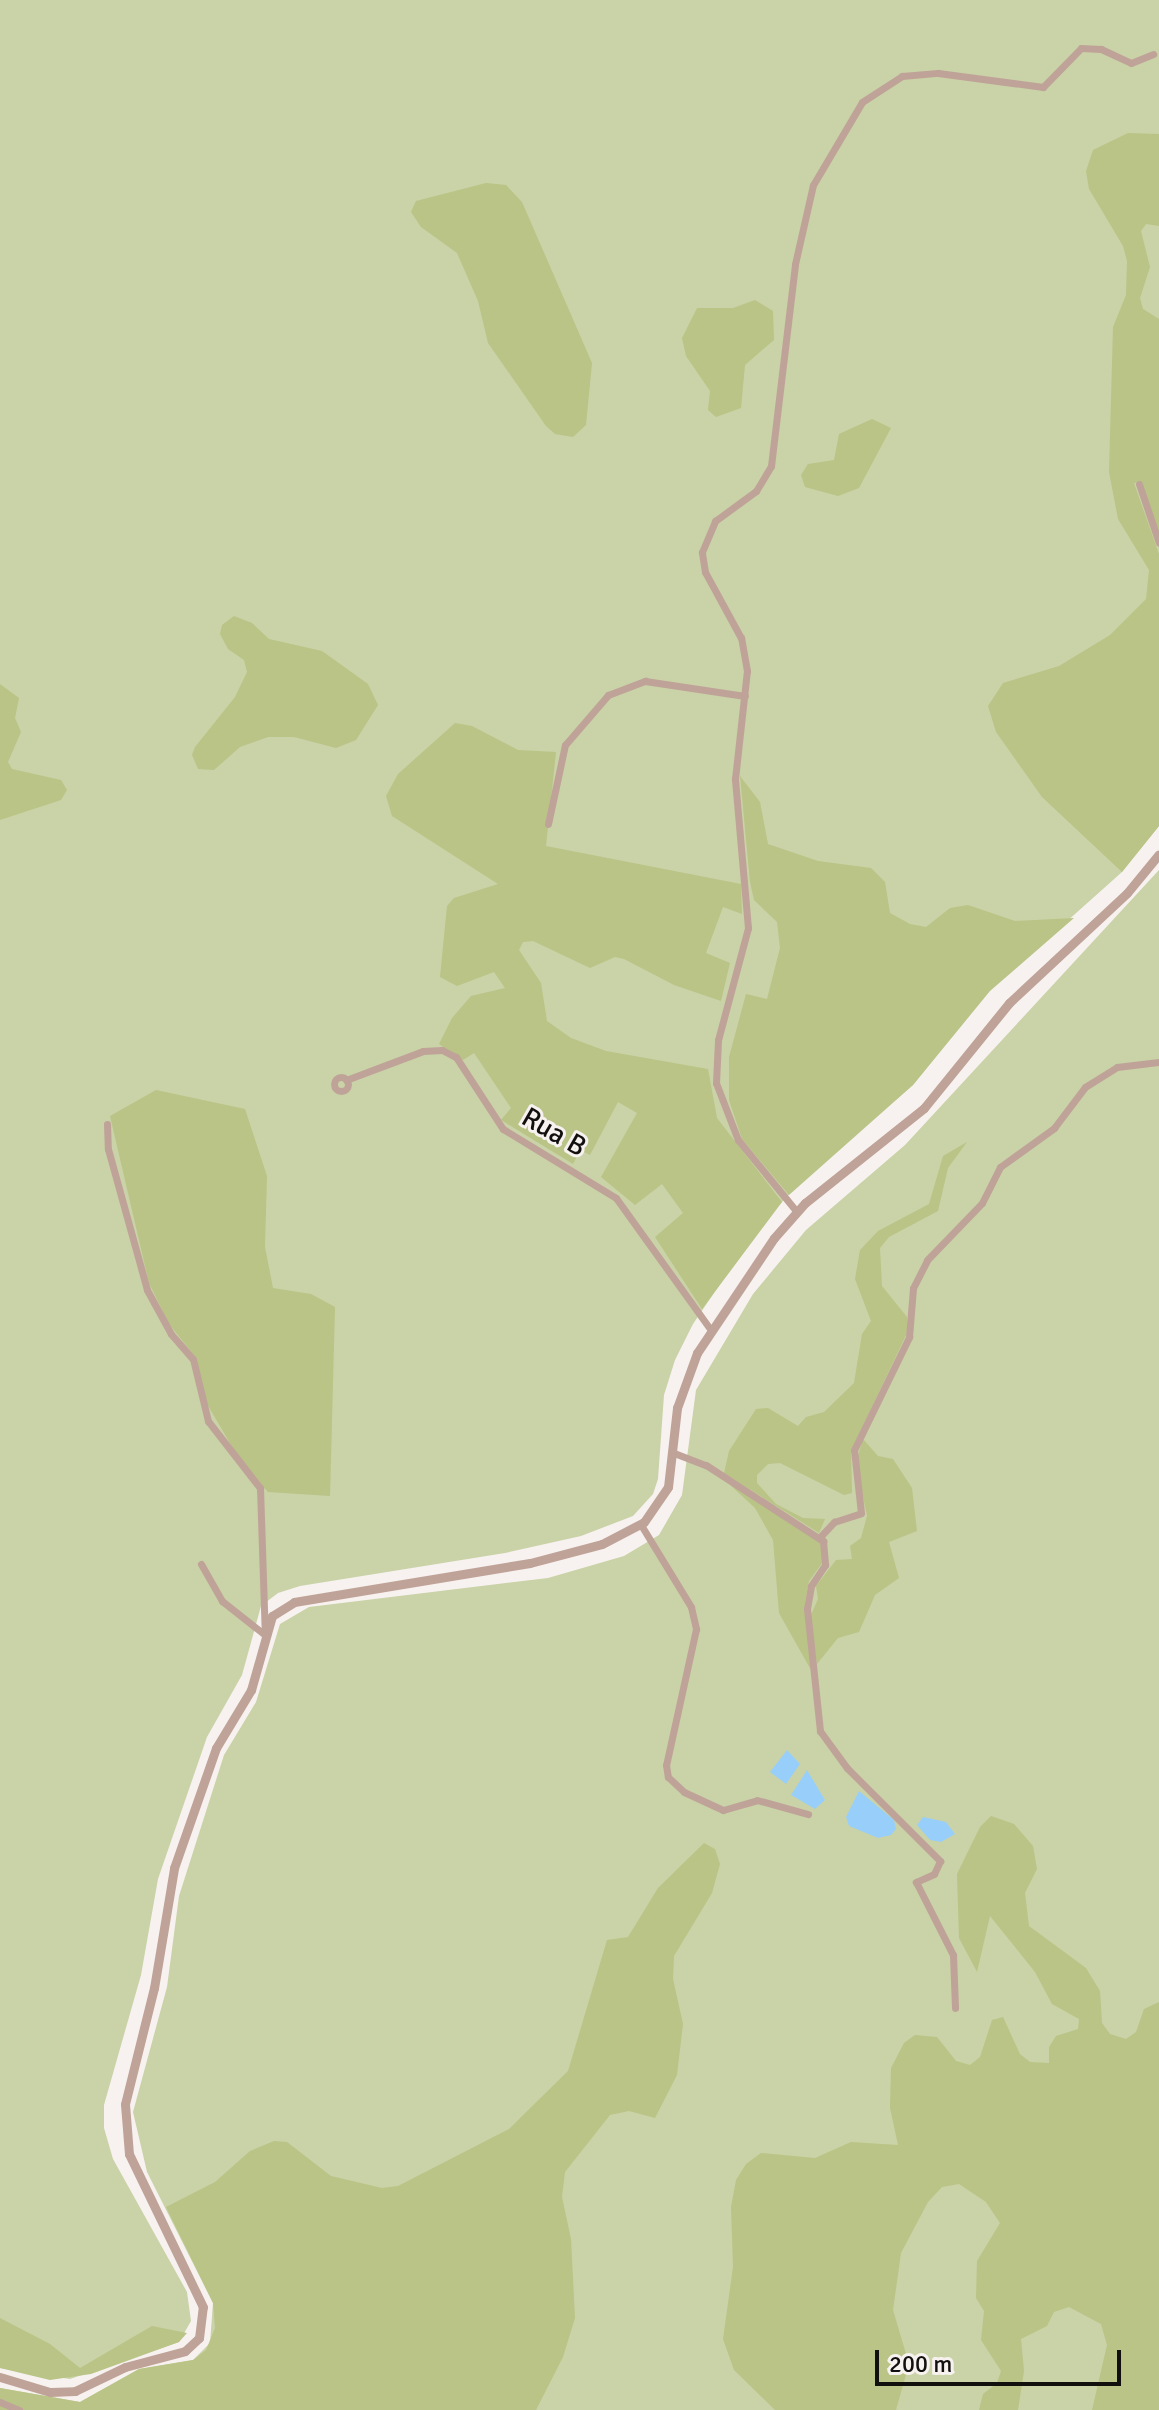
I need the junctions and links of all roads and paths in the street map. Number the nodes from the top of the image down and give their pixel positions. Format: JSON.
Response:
{"nodes":[{"id":1,"x":1153,"y":54,"type":"dead end"},
{"id":2,"x":1139,"y":484,"type":"dead end"},
{"id":3,"x":1159,"y":543,"type":"edge"},
{"id":4,"x":745,"y":696,"type":"junction"},
{"id":5,"x":548,"y":824,"type":"dead end"},
{"id":6,"x":1159,"y":854,"type":"edge"},
{"id":7,"x":1159,"y":1062,"type":"edge"},
{"id":8,"x":346,"y":1080,"type":"dead end"},
{"id":9,"x":107,"y":1124,"type":"dead end"},
{"id":10,"x":797,"y":1212,"type":"junction"},
{"id":11,"x":710,"y":1329,"type":"junction"},
{"id":12,"x":674,"y":1453,"type":"junction"},
{"id":13,"x":641,"y":1525,"type":"junction"},
{"id":14,"x":820,"y":1537,"type":"junction"},
{"id":15,"x":201,"y":1564,"type":"dead end"},
{"id":16,"x":265,"y":1635,"type":"junction"},
{"id":17,"x":808,"y":1814,"type":"dead end"},
{"id":18,"x":955,"y":2008,"type":"dead end"},
{"id":19,"x":0,"y":2377,"type":"edge"},
{"id":20,"x":0,"y":2402,"type":"edge"},
{"id":21,"x":19,"y":2410,"type":"edge"}],
"edges":[{"from":1,"to":4,"type":"street"},
{"from":2,"to":3,"type":"street"},
{"from":4,"to":5,"type":"street"},
{"from":4,"to":10,"type":"street"},
{"from":6,"to":10,"type":"street"},
{"from":7,"to":14,"type":"street"},
{"from":8,"to":11,"type":"street","name":"Rua B"},
{"from":9,"to":16,"type":"street"},
{"from":10,"to":11,"type":"street"},
{"from":11,"to":12,"type":"street"},
{"from":12,"to":13,"type":"street"},
{"from":12,"to":14,"type":"street"},
{"from":13,"to":16,"type":"street"},
{"from":13,"to":17,"type":"street"},
{"from":14,"to":18,"type":"street"},
{"from":15,"to":16,"type":"street"},
{"from":16,"to":19,"type":"street"},
{"from":20,"to":21,"type":"street"}]}
